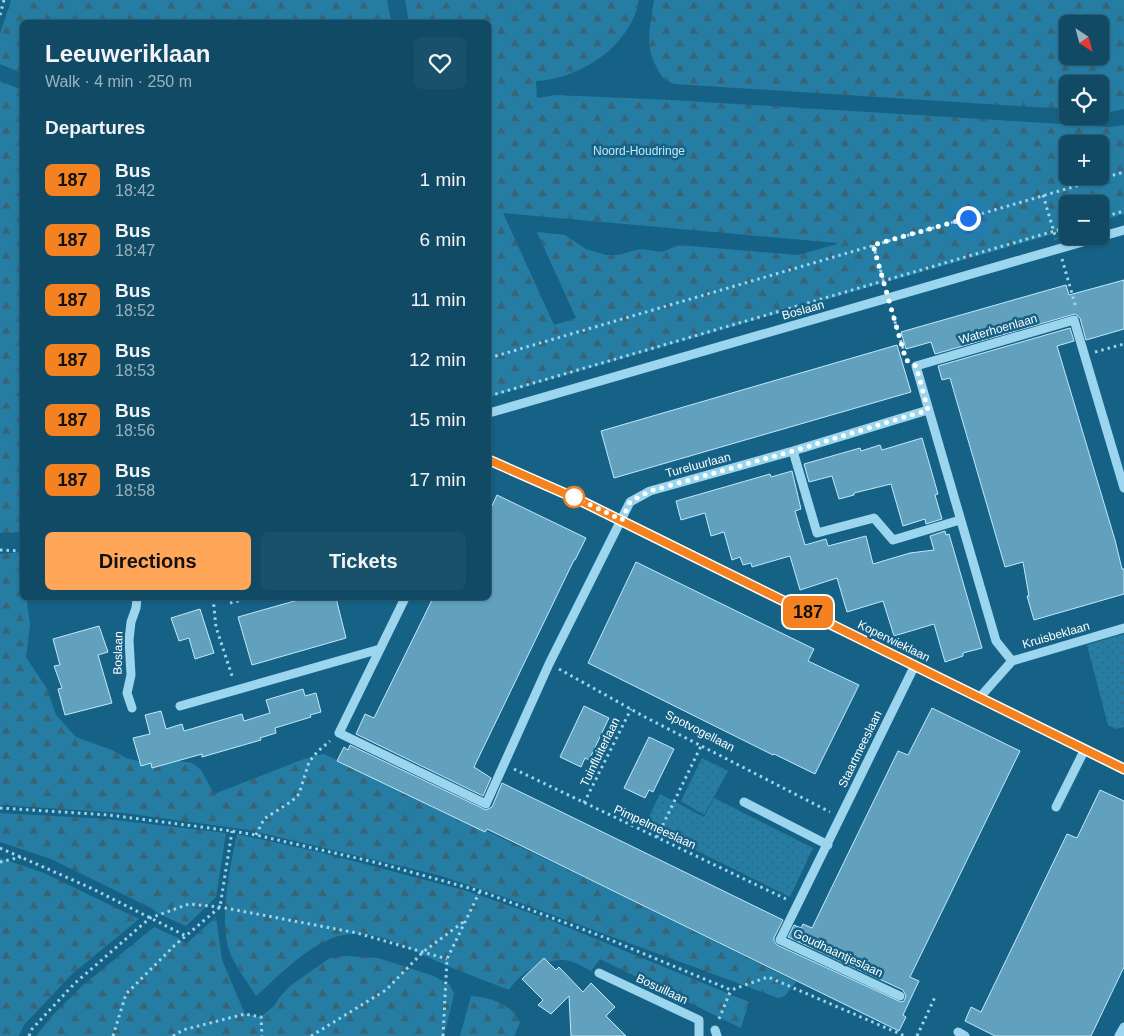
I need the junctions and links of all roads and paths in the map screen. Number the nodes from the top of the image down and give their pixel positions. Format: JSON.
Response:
{"nodes":[{"id":1,"x":4,"y":0,"type":"edge"},
{"id":2,"x":0,"y":15,"type":"edge"},
{"id":3,"x":1124,"y":172,"type":"edge"},
{"id":4,"x":1043,"y":195,"type":"junction"},
{"id":5,"x":1124,"y":211,"type":"edge"},
{"id":6,"x":1109,"y":215,"type":"edge"},
{"id":7,"x":1059,"y":230,"type":"edge"},
{"id":8,"x":1124,"y":230,"type":"edge"},
{"id":9,"x":1054,"y":231,"type":"junction"},
{"id":10,"x":873,"y":245,"type":"junction"},
{"id":11,"x":1059,"y":249,"type":"junction"},
{"id":12,"x":884,"y":281,"type":"junction"},
{"id":13,"x":887,"y":298,"type":"junction"},
{"id":14,"x":1074,"y":320,"type":"junction"},
{"id":15,"x":1124,"y":344,"type":"edge"},
{"id":16,"x":1084,"y":355,"type":"junction"},
{"id":17,"x":491,"y":357,"type":"edge"},
{"id":18,"x":916,"y":366,"type":"junction"},
{"id":19,"x":491,"y":395,"type":"edge"},
{"id":20,"x":928,"y":410,"type":"junction"},
{"id":21,"x":491,"y":412,"type":"edge"},
{"id":22,"x":793,"y":451,"type":"junction"},
{"id":23,"x":491,"y":461,"type":"edge"},
{"id":24,"x":1124,"y":488,"type":"edge"},
{"id":25,"x":622,"y":520,"type":"junction"},
{"id":26,"x":960,"y":520,"type":"junction"},
{"id":27,"x":0,"y":550,"type":"edge"},
{"id":28,"x":20,"y":551,"type":"edge"},
{"id":29,"x":137,"y":600,"type":"edge"},
{"id":30,"x":213,"y":600,"type":"edge"},
{"id":31,"x":242,"y":600,"type":"edge"},
{"id":32,"x":404,"y":600,"type":"edge"},
{"id":33,"x":230,"y":603,"type":"dead end"},
{"id":34,"x":1124,"y":628,"type":"edge"},
{"id":35,"x":380,"y":649,"type":"junction"},
{"id":36,"x":1012,"y":661,"type":"junction"},
{"id":37,"x":550,"y":664,"type":"junction"},
{"id":38,"x":915,"y":665,"type":"junction"},
{"id":39,"x":236,"y":690,"type":"junction"},
{"id":40,"x":980,"y":697,"type":"junction"},
{"id":41,"x":180,"y":706,"type":"dead end"},
{"id":42,"x":132,"y":708,"type":"dead end"},
{"id":43,"x":631,"y":709,"type":"junction"},
{"id":44,"x":339,"y":733,"type":"junction"},
{"id":45,"x":701,"y":746,"type":"junction"},
{"id":46,"x":1085,"y":749,"type":"junction"},
{"id":47,"x":504,"y":764,"type":"junction"},
{"id":48,"x":1124,"y":769,"type":"edge"},
{"id":49,"x":744,"y":802,"type":"dead end"},
{"id":50,"x":584,"y":803,"type":"junction"},
{"id":51,"x":1056,"y":807,"type":"dead end"},
{"id":52,"x":0,"y":808,"type":"edge"},
{"id":53,"x":841,"y":818,"type":"junction"},
{"id":54,"x":232,"y":831,"type":"junction"},
{"id":55,"x":256,"y":835,"type":"junction"},
{"id":56,"x":657,"y":837,"type":"junction"},
{"id":57,"x":828,"y":844,"type":"junction"},
{"id":58,"x":0,"y":848,"type":"edge"},
{"id":59,"x":21,"y":857,"type":"junction"},
{"id":60,"x":0,"y":862,"type":"edge"},
{"id":61,"x":480,"y":891,"type":"junction"},
{"id":62,"x":798,"y":904,"type":"junction"},
{"id":63,"x":220,"y":907,"type":"junction"},
{"id":64,"x":150,"y":918,"type":"junction"},
{"id":65,"x":466,"y":920,"type":"junction"},
{"id":66,"x":186,"y":936,"type":"junction"},
{"id":67,"x":424,"y":952,"type":"junction"},
{"id":68,"x":447,"y":959,"type":"junction"},
{"id":69,"x":599,"y":973,"type":"dead end"},
{"id":70,"x":731,"y":990,"type":"junction"},
{"id":71,"x":900,"y":996,"type":"dead end"},
{"id":72,"x":935,"y":997,"type":"dead end"},
{"id":73,"x":1124,"y":1026,"type":"edge"},
{"id":74,"x":716,"y":1033,"type":"edge"},
{"id":75,"x":443,"y":1035,"type":"edge"},
{"id":76,"x":29,"y":1036,"type":"edge"},
{"id":77,"x":113,"y":1036,"type":"edge"},
{"id":78,"x":173,"y":1036,"type":"edge"},
{"id":79,"x":262,"y":1036,"type":"edge"},
{"id":80,"x":311,"y":1036,"type":"edge"},
{"id":81,"x":447,"y":1036,"type":"edge"},
{"id":82,"x":699,"y":1036,"type":"edge"},
{"id":83,"x":905,"y":1036,"type":"edge"},
{"id":84,"x":917,"y":1036,"type":"edge"},
{"id":85,"x":1119,"y":1036,"type":"edge"}],
"edges":[{"from":1,"to":2,"type":"path"},
{"from":3,"to":4,"type":"path"},
{"from":4,"to":9,"type":"path"},
{"from":4,"to":10,"type":"path"},
{"from":5,"to":6,"type":"path"},
{"from":7,"to":9,"type":"path","name":"Boslaan"},
{"from":8,"to":11,"type":"street","name":"Boslaan"},
{"from":9,"to":11,"type":"path"},
{"from":9,"to":12,"type":"path","name":"Boslaan"},
{"from":10,"to":12,"type":"path"},
{"from":10,"to":17,"type":"path"},
{"from":11,"to":13,"type":"street","name":"Boslaan"},
{"from":11,"to":14,"type":"path"},
{"from":12,"to":13,"type":"path"},
{"from":12,"to":19,"type":"path","name":"Boslaan"},
{"from":13,"to":18,"type":"path"},
{"from":13,"to":21,"type":"street","name":"Boslaan"},
{"from":14,"to":16,"type":"street"},
{"from":14,"to":18,"type":"street","name":"Waterhoenlaan"},
{"from":15,"to":16,"type":"path"},
{"from":16,"to":24,"type":"street"},
{"from":18,"to":20,"type":"street"},
{"from":20,"to":22,"type":"street","name":"Tureluurlaan"},
{"from":20,"to":26,"type":"street"},
{"from":22,"to":25,"type":"street","name":"Tureluurlaan"},
{"from":22,"to":26,"type":"street"},
{"from":23,"to":25,"type":"street","name":"Koperwieklaan"},
{"from":25,"to":37,"type":"street","name":"Tureluurlaan"},
{"from":25,"to":38,"type":"street","name":"Koperwieklaan"},
{"from":26,"to":36,"type":"street"},
{"from":27,"to":28,"type":"path"},
{"from":29,"to":42,"type":"street","name":"Boslaan"},
{"from":30,"to":39,"type":"path"},
{"from":31,"to":33,"type":"path"},
{"from":32,"to":35,"type":"street"},
{"from":34,"to":36,"type":"street","name":"Kruisbeklaan"},
{"from":35,"to":39,"type":"street"},
{"from":35,"to":44,"type":"street"},
{"from":36,"to":40,"type":"street","name":"Kruisbeklaan"},
{"from":37,"to":43,"type":"path","name":"Spotvogellaan"},
{"from":37,"to":47,"type":"street","name":"Tureluurlaan"},
{"from":38,"to":40,"type":"street","name":"Koperwieklaan"},
{"from":38,"to":53,"type":"street","name":"Staartmeeslaan"},
{"from":39,"to":41,"type":"street"},
{"from":40,"to":46,"type":"street","name":"Koperwieklaan"},
{"from":43,"to":45,"type":"path","name":"Spotvogellaan"},
{"from":43,"to":50,"type":"path","name":"Tuinfluiterlaan"},
{"from":44,"to":47,"type":"street","name":"Tureluurlaan"},
{"from":44,"to":55,"type":"path"},
{"from":45,"to":53,"type":"path","name":"Spotvogellaan"},
{"from":45,"to":56,"type":"path"},
{"from":46,"to":48,"type":"street","name":"Koperwieklaan"},
{"from":46,"to":51,"type":"street"},
{"from":47,"to":50,"type":"path","name":"Pimpelmeeslaan"},
{"from":49,"to":57,"type":"street"},
{"from":50,"to":56,"type":"path","name":"Pimpelmeeslaan"},
{"from":52,"to":54,"type":"path"},
{"from":53,"to":57,"type":"street","name":"Staartmeeslaan"},
{"from":54,"to":55,"type":"path"},
{"from":54,"to":63,"type":"path"},
{"from":55,"to":61,"type":"path"},
{"from":56,"to":62,"type":"path","name":"Pimpelmeeslaan"},
{"from":57,"to":62,"type":"street","name":"Goudhaantjeslaan"},
{"from":58,"to":59,"type":"path"},
{"from":59,"to":60,"type":"path"},
{"from":59,"to":64,"type":"path"},
{"from":61,"to":65,"type":"path"},
{"from":61,"to":70,"type":"path"},
{"from":62,"to":71,"type":"street","name":"Goudhaantjeslaan"},
{"from":63,"to":64,"type":"path"},
{"from":63,"to":66,"type":"path"},
{"from":63,"to":67,"type":"path"},
{"from":64,"to":66,"type":"path"},
{"from":64,"to":76,"type":"path"},
{"from":65,"to":67,"type":"path"},
{"from":65,"to":68,"type":"path"},
{"from":66,"to":77,"type":"path"},
{"from":67,"to":68,"type":"path"},
{"from":67,"to":80,"type":"path"},
{"from":68,"to":75,"type":"path"},
{"from":69,"to":82,"type":"street","name":"Bosuillaan"},
{"from":70,"to":74,"type":"path"},
{"from":70,"to":83,"type":"path"},
{"from":72,"to":84,"type":"path"},
{"from":73,"to":85,"type":"street"},
{"from":75,"to":81,"type":"path"},
{"from":78,"to":79,"type":"path"}]}
